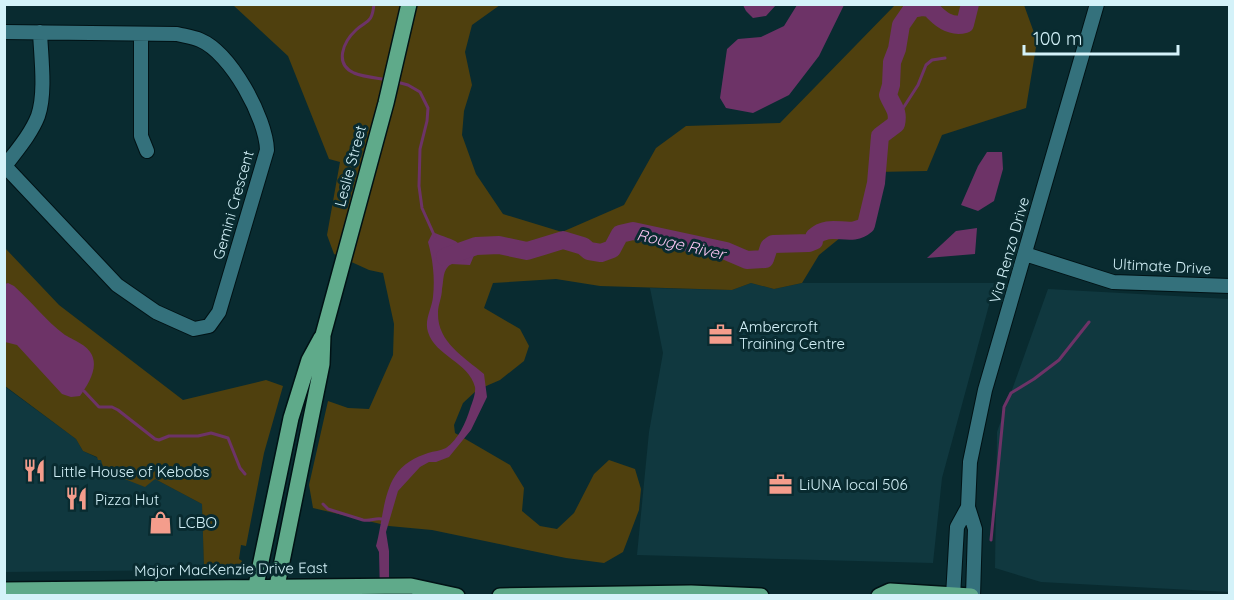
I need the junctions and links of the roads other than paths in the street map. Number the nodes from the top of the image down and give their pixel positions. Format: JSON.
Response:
{"nodes":[{"id":1,"x":409,"y":4,"type":"edge"},
{"id":2,"x":1097,"y":4,"type":"edge"},
{"id":3,"x":4,"y":32,"type":"edge"},
{"id":4,"x":40,"y":32,"type":"junction"},
{"id":5,"x":141,"y":35,"type":"junction"},
{"id":6,"x":147,"y":152,"type":"dead end"},
{"id":7,"x":5,"y":166,"type":"edge"},
{"id":8,"x":1025,"y":254,"type":"junction"},
{"id":9,"x":1230,"y":286,"type":"edge"},
{"id":10,"x":323,"y":335,"type":"junction"},
{"id":11,"x":968,"y":507,"type":"junction"},
{"id":12,"x":4,"y":590,"type":"edge"},
{"id":13,"x":275,"y":591,"type":"edge"},
{"id":14,"x":255,"y":592,"type":"edge"},
{"id":15,"x":598,"y":595,"type":"edge"},
{"id":16,"x":953,"y":595,"type":"edge"},
{"id":17,"x":457,"y":596,"type":"edge"},
{"id":18,"x":500,"y":596,"type":"edge"},
{"id":19,"x":761,"y":596,"type":"edge"},
{"id":20,"x":879,"y":596,"type":"edge"},
{"id":21,"x":972,"y":596,"type":"edge"}],
"edges":[{"from":1,"to":10,"type":"main road","name":"Leslie Street"},
{"from":2,"to":8,"type":"street","name":"Via Renzo Drive"},
{"from":3,"to":4,"type":"street","name":"Gemini Crescent"},
{"from":4,"to":5,"type":"street","name":"Gemini Crescent"},
{"from":4,"to":7,"type":"street"},
{"from":5,"to":6,"type":"street"},
{"from":5,"to":7,"type":"street","name":"Gemini Crescent"},
{"from":8,"to":9,"type":"street","name":"Ultimate Drive"},
{"from":8,"to":11,"type":"street","name":"Via Renzo Drive"},
{"from":10,"to":13,"type":"main road","name":"Leslie Street"},
{"from":10,"to":14,"type":"main road","name":"Leslie Street"},
{"from":11,"to":16,"type":"street","name":"Via Renzo Drive"},
{"from":11,"to":21,"type":"street","name":"Via Renzo Drive"},
{"from":12,"to":14,"type":"main road","name":"Major MacKenzie Drive East"},
{"from":13,"to":14,"type":"main road","name":"Major MacKenzie Drive East"},
{"from":13,"to":17,"type":"main road","name":"Major MacKenzie Drive East"},
{"from":15,"to":18,"type":"main road"},
{"from":15,"to":19,"type":"main road"},
{"from":16,"to":20,"type":"main road"},
{"from":16,"to":21,"type":"main road"}]}
